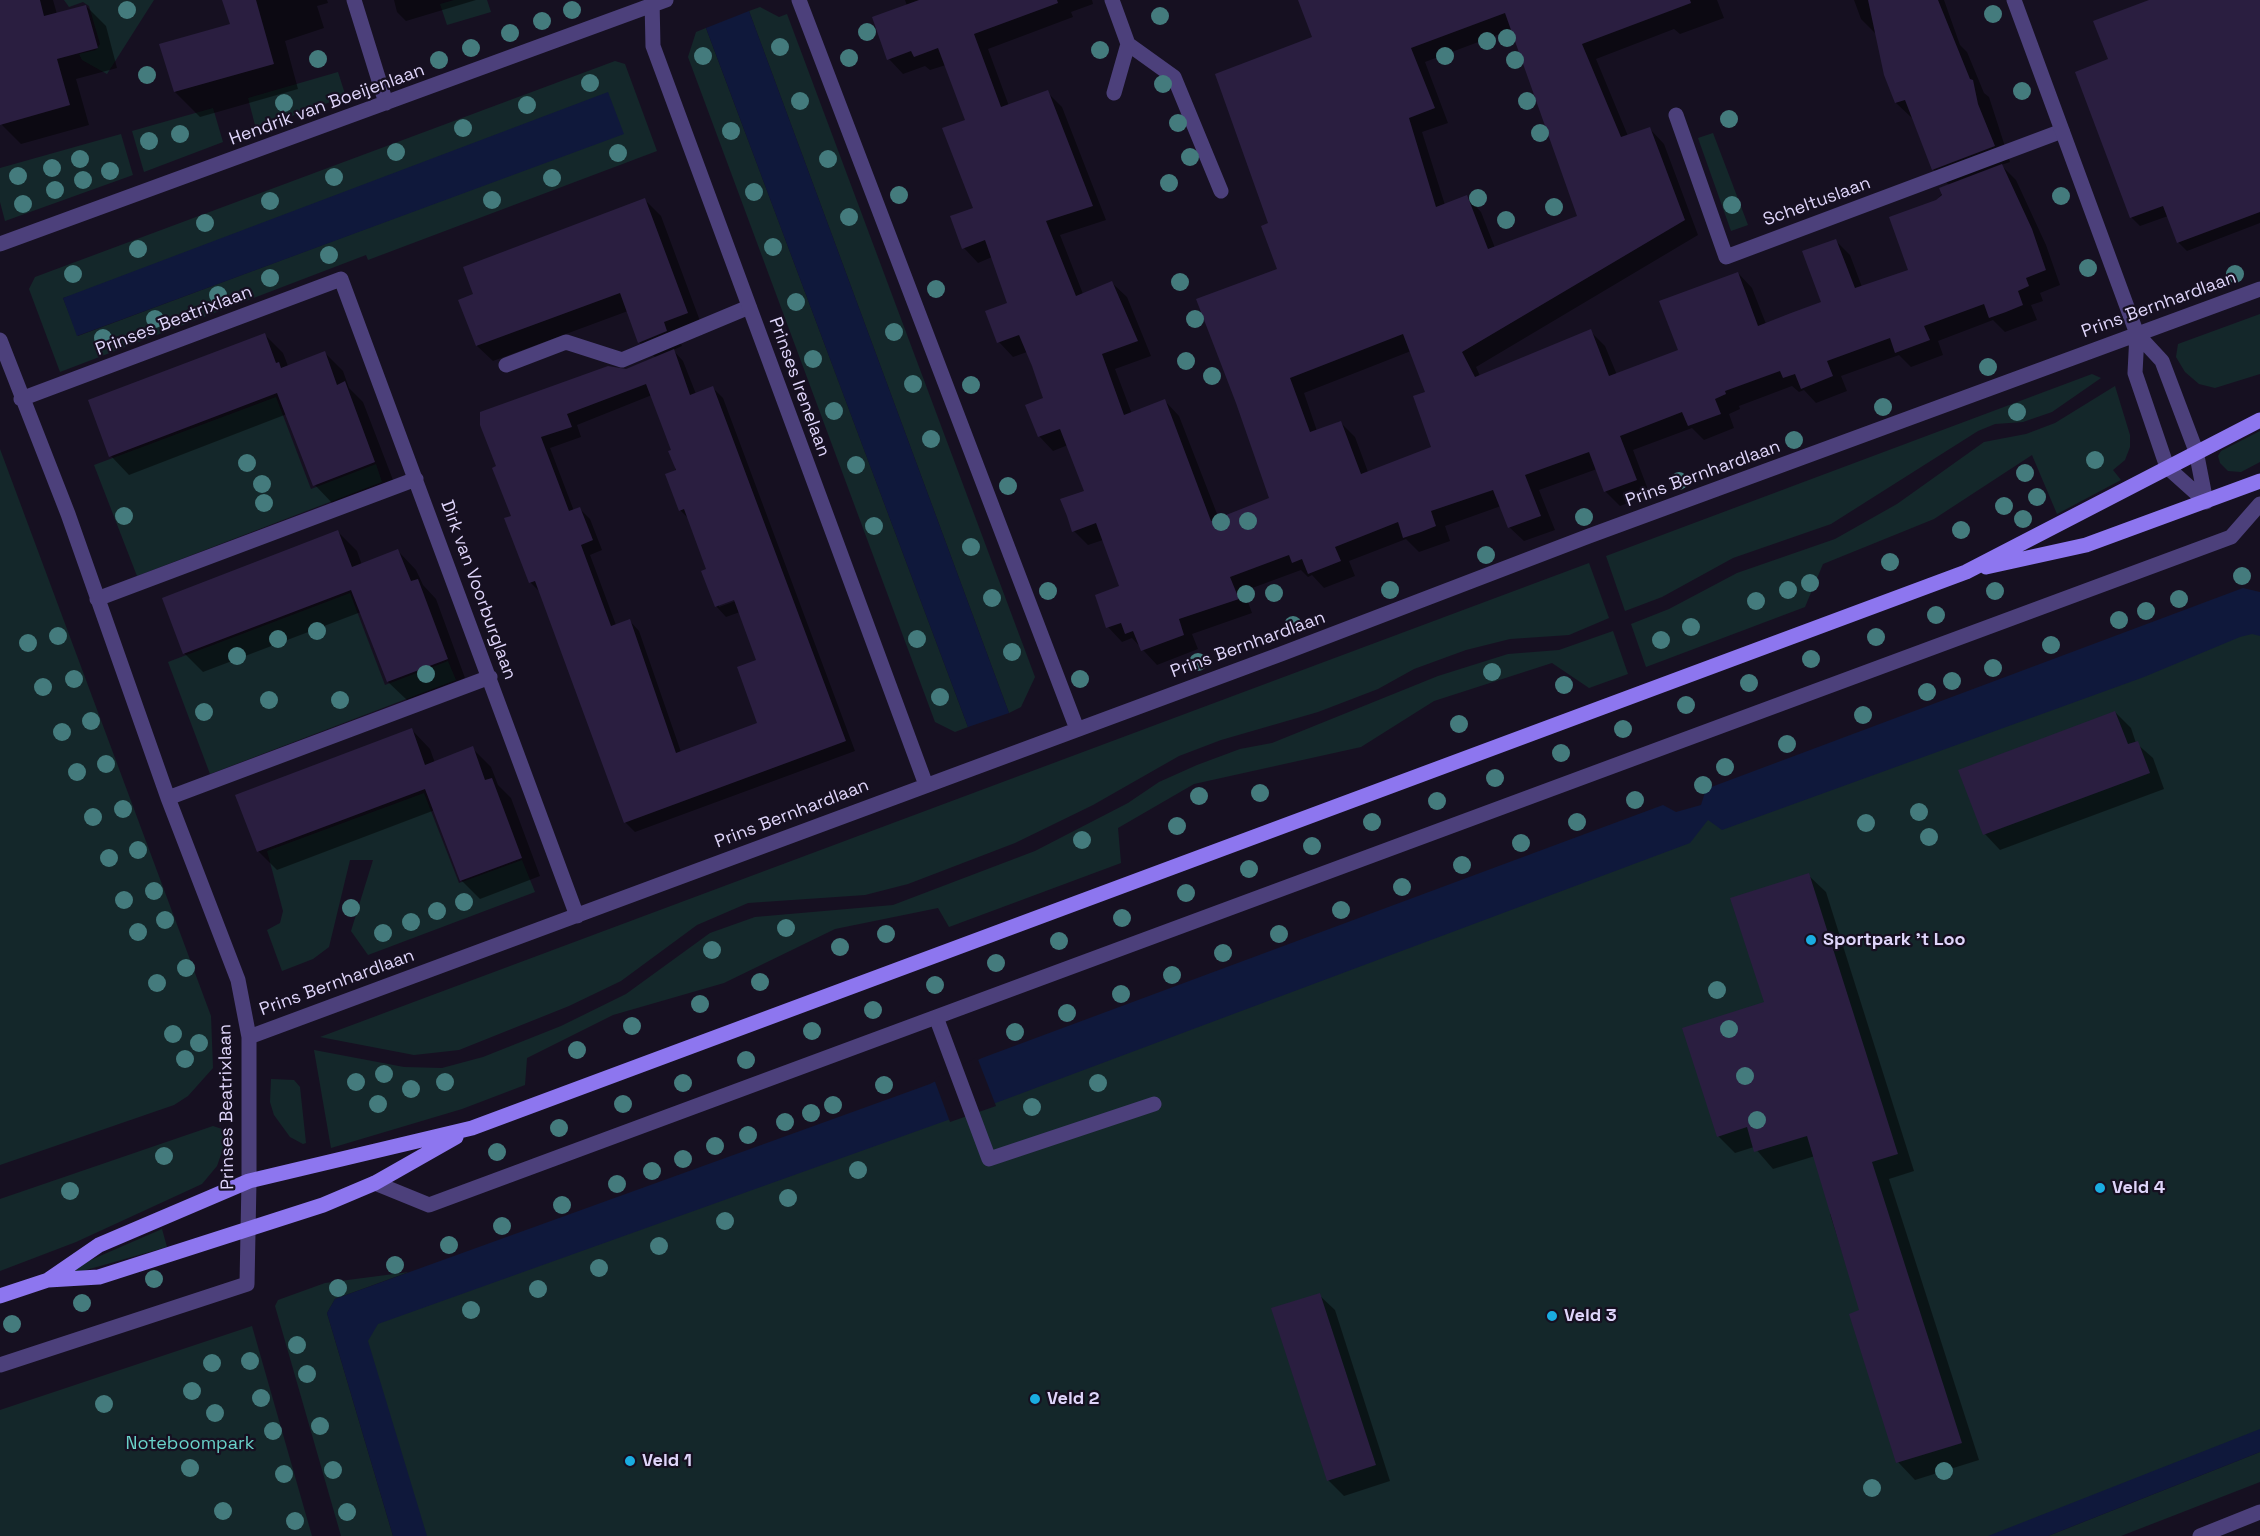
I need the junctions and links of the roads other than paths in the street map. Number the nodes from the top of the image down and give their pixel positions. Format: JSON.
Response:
{"nodes":[{"id":1,"x":354,"y":0,"type":"edge"},
{"id":2,"x":800,"y":0,"type":"edge"},
{"id":3,"x":1112,"y":0,"type":"edge"},
{"id":4,"x":2014,"y":0,"type":"edge"},
{"id":5,"x":657,"y":2,"type":"edge"},
{"id":6,"x":1128,"y":44,"type":"junction"},
{"id":7,"x":1114,"y":93,"type":"dead end"},
{"id":8,"x":386,"y":103,"type":"junction"},
{"id":9,"x":1676,"y":116,"type":"dead end"},
{"id":10,"x":2062,"y":131,"type":"junction"},
{"id":11,"x":1221,"y":190,"type":"dead end"},
{"id":12,"x":0,"y":244,"type":"edge"},
{"id":13,"x":341,"y":279,"type":"joint"},
{"id":14,"x":2260,"y":289,"type":"edge"},
{"id":15,"x":749,"y":307,"type":"junction"},
{"id":16,"x":2137,"y":334,"type":"junction"},
{"id":17,"x":0,"y":340,"type":"edge"},
{"id":18,"x":506,"y":365,"type":"dead end"},
{"id":19,"x":21,"y":399,"type":"junction"},
{"id":20,"x":2260,"y":420,"type":"edge"},
{"id":21,"x":2196,"y":451,"type":"junction"},
{"id":22,"x":2167,"y":467,"type":"junction"},
{"id":23,"x":416,"y":479,"type":"junction"},
{"id":24,"x":2260,"y":481,"type":"edge"},
{"id":25,"x":2206,"y":502,"type":"junction"},
{"id":26,"x":2260,"y":504,"type":"edge"},
{"id":27,"x":1966,"y":572,"type":"junction"},
{"id":28,"x":97,"y":599,"type":"junction"},
{"id":29,"x":490,"y":677,"type":"junction"},
{"id":30,"x":1077,"y":729,"type":"junction"},
{"id":31,"x":926,"y":785,"type":"junction"},
{"id":32,"x":168,"y":798,"type":"junction"},
{"id":33,"x":577,"y":916,"type":"junction"},
{"id":34,"x":936,"y":1017,"type":"junction"},
{"id":35,"x":249,"y":1037,"type":"junction"},
{"id":36,"x":1154,"y":1104,"type":"dead end"},
{"id":37,"x":472,"y":1128,"type":"junction"},
{"id":38,"x":249,"y":1181,"type":"junction"},
{"id":39,"x":375,"y":1183,"type":"junction"},
{"id":40,"x":248,"y":1231,"type":"junction"},
{"id":41,"x":48,"y":1280,"type":"junction"},
{"id":42,"x":0,"y":1296,"type":"edge"},
{"id":43,"x":0,"y":1365,"type":"edge"},
{"id":44,"x":2260,"y":1512,"type":"edge"},
{"id":45,"x":2200,"y":1536,"type":"edge"}],
"edges":[{"from":1,"to":8,"type":"street"},
{"from":2,"to":30,"type":"street"},
{"from":3,"to":6,"type":"street"},
{"from":4,"to":10,"type":"street"},
{"from":5,"to":8,"type":"street","name":"Hendrik van Boeijenlaan"},
{"from":5,"to":15,"type":"street","name":"Prinses Irenelaan"},
{"from":6,"to":7,"type":"street"},
{"from":6,"to":11,"type":"street"},
{"from":8,"to":12,"type":"street","name":"Hendrik van Boeijenlaan"},
{"from":9,"to":10,"type":"street","name":"Scheltuslaan"},
{"from":10,"to":16,"type":"street"},
{"from":13,"to":19,"type":"street","name":"Prinses Beatrixlaan"},
{"from":13,"to":23,"type":"street","name":"Dirk van Voorburglaan"},
{"from":14,"to":16,"type":"street","name":"Prins Bernhardlaan"},
{"from":15,"to":18,"type":"street"},
{"from":15,"to":31,"type":"street","name":"Prinses Irenelaan"},
{"from":16,"to":21,"type":"street"},
{"from":16,"to":22,"type":"street"},
{"from":16,"to":30,"type":"street","name":"Prins Bernhardlaan"},
{"from":17,"to":19,"type":"street","name":"Prinses Beatrixlaan"},
{"from":19,"to":28,"type":"street","name":"Prinses Beatrixlaan"},
{"from":20,"to":21,"type":"main road"},
{"from":21,"to":22,"type":"main road"},
{"from":21,"to":25,"type":"street"},
{"from":22,"to":25,"type":"street"},
{"from":22,"to":27,"type":"main road"},
{"from":23,"to":28,"type":"street"},
{"from":23,"to":29,"type":"street","name":"Dirk van Voorburglaan"},
{"from":24,"to":25,"type":"main road"},
{"from":25,"to":27,"type":"main road"},
{"from":26,"to":34,"type":"street"},
{"from":27,"to":37,"type":"main road"},
{"from":28,"to":32,"type":"street","name":"Prinses Beatrixlaan"},
{"from":29,"to":32,"type":"street"},
{"from":29,"to":33,"type":"street","name":"Dirk van Voorburglaan"},
{"from":30,"to":31,"type":"street","name":"Prins Bernhardlaan"},
{"from":31,"to":33,"type":"street","name":"Prins Bernhardlaan"},
{"from":32,"to":35,"type":"street","name":"Prinses Beatrixlaan"},
{"from":33,"to":35,"type":"street","name":"Prins Bernhardlaan"},
{"from":34,"to":36,"type":"street"},
{"from":34,"to":39,"type":"street"},
{"from":35,"to":38,"type":"street","name":"Prinses Beatrixlaan"},
{"from":37,"to":38,"type":"main road"},
{"from":37,"to":39,"type":"main road"},
{"from":38,"to":40,"type":"street","name":"Prinses Beatrixlaan"},
{"from":38,"to":41,"type":"main road"},
{"from":39,"to":40,"type":"main road"},
{"from":40,"to":41,"type":"main road"},
{"from":40,"to":43,"type":"street","name":"Prinses Beatrixlaan"},
{"from":41,"to":42,"type":"main road"},
{"from":44,"to":45,"type":"street"}]}
